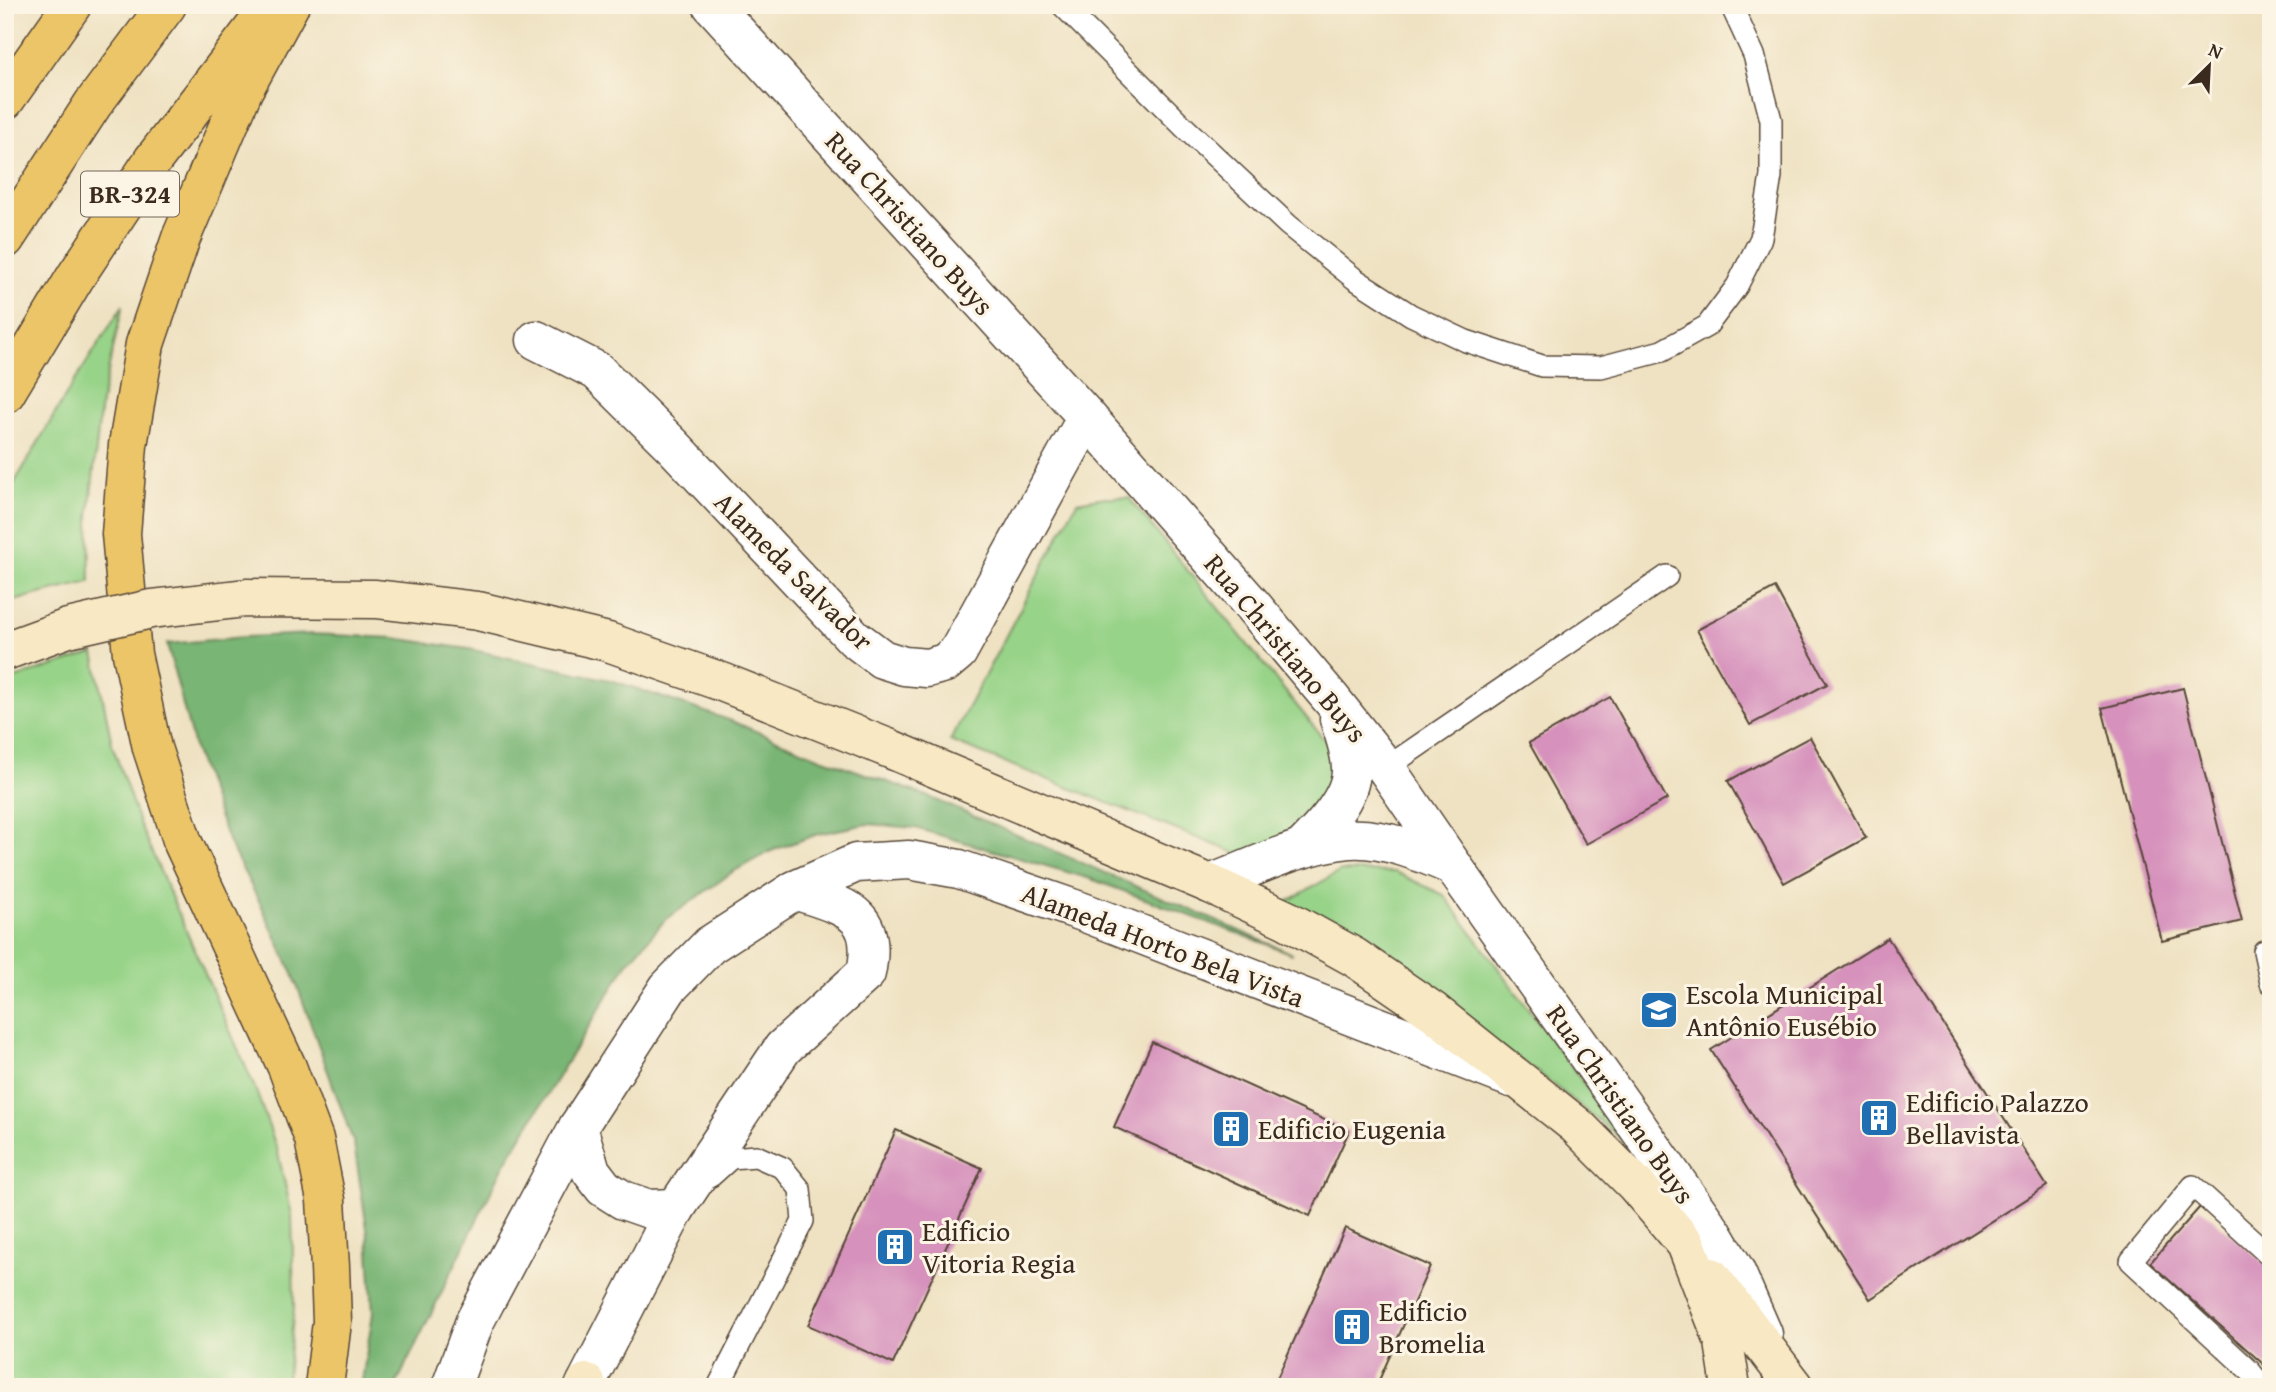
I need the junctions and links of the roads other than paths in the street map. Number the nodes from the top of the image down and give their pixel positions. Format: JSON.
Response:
{"nodes":[{"id":1,"x":167,"y":5,"type":"edge"},
{"id":2,"x":272,"y":5,"type":"edge"},
{"id":3,"x":290,"y":5,"type":"edge"},
{"id":4,"x":712,"y":5,"type":"edge"},
{"id":5,"x":1731,"y":5,"type":"edge"},
{"id":6,"x":70,"y":7,"type":"edge"},
{"id":7,"x":1075,"y":10,"type":"edge"},
{"id":8,"x":5,"y":100,"type":"edge"},
{"id":9,"x":5,"y":239,"type":"edge"},
{"id":10,"x":536,"y":340,"type":"dead end"},
{"id":11,"x":5,"y":394,"type":"edge"},
{"id":12,"x":1087,"y":417,"type":"junction"},
{"id":13,"x":1667,"y":576,"type":"dead end"},
{"id":14,"x":5,"y":651,"type":"edge"},
{"id":15,"x":1332,"y":700,"type":"junction"},
{"id":16,"x":1386,"y":768,"type":"junction"},
{"id":17,"x":1301,"y":849,"type":"junction"},
{"id":18,"x":1453,"y":866,"type":"junction"},
{"id":19,"x":1210,"y":884,"type":"junction"},
{"id":20,"x":795,"y":890,"type":"junction"},
{"id":21,"x":2264,"y":951,"type":"dead end"},
{"id":22,"x":2271,"y":983,"type":"edge"},
{"id":23,"x":1526,"y":1084,"type":"junction"},
{"id":24,"x":578,"y":1127,"type":"junction"},
{"id":25,"x":676,"y":1208,"type":"junction"},
{"id":26,"x":1686,"y":1244,"type":"junction"},
{"id":27,"x":2271,"y":1257,"type":"edge"},
{"id":28,"x":1773,"y":1356,"type":"junction"},
{"id":29,"x":585,"y":1386,"type":"edge"},
{"id":30,"x":324,"y":1387,"type":"edge"},
{"id":31,"x":451,"y":1387,"type":"edge"},
{"id":32,"x":718,"y":1387,"type":"edge"},
{"id":33,"x":1731,"y":1387,"type":"edge"},
{"id":34,"x":1796,"y":1387,"type":"edge"},
{"id":35,"x":2263,"y":1387,"type":"edge"}],
"edges":[{"from":1,"to":9,"type":"highway","number":"BR-324"},
{"from":2,"to":11,"type":"highway","number":"BR-324"},
{"from":3,"to":30,"type":"highway"},
{"from":4,"to":12,"type":"street","name":"Rua Christiano Buys"},
{"from":5,"to":7,"type":"lane"},
{"from":6,"to":8,"type":"highway"},
{"from":10,"to":12,"type":"street","name":"Alameda Salvador"},
{"from":12,"to":15,"type":"street","name":"Rua Christiano Buys"},
{"from":13,"to":16,"type":"lane"},
{"from":14,"to":19,"type":"main road","bridge":true},
{"from":15,"to":16,"type":"street","name":"Rua Christiano Buys"},
{"from":15,"to":17,"type":"street"},
{"from":16,"to":18,"type":"street","name":"Rua Christiano Buys"},
{"from":17,"to":18,"type":"street"},
{"from":17,"to":19,"type":"street"},
{"from":18,"to":28,"type":"street","name":"Rua Christiano Buys"},
{"from":19,"to":23,"type":"main road"},
{"from":20,"to":23,"type":"street","name":"Alameda Horto Bela Vista"},
{"from":20,"to":24,"type":"street","name":"Alameda Horto Bela Vista"},
{"from":20,"to":25,"type":"street"},
{"from":21,"to":22,"type":"lane"},
{"from":23,"to":26,"type":"main road"},
{"from":24,"to":25,"type":"street"},
{"from":24,"to":31,"type":"street","name":"Alameda Horto Bela Vista"},
{"from":25,"to":29,"type":"street"},
{"from":25,"to":32,"type":"lane"},
{"from":26,"to":28,"type":"main road"},
{"from":26,"to":33,"type":"main road"},
{"from":27,"to":35,"type":"lane"},
{"from":28,"to":34,"type":"main road"}]}
